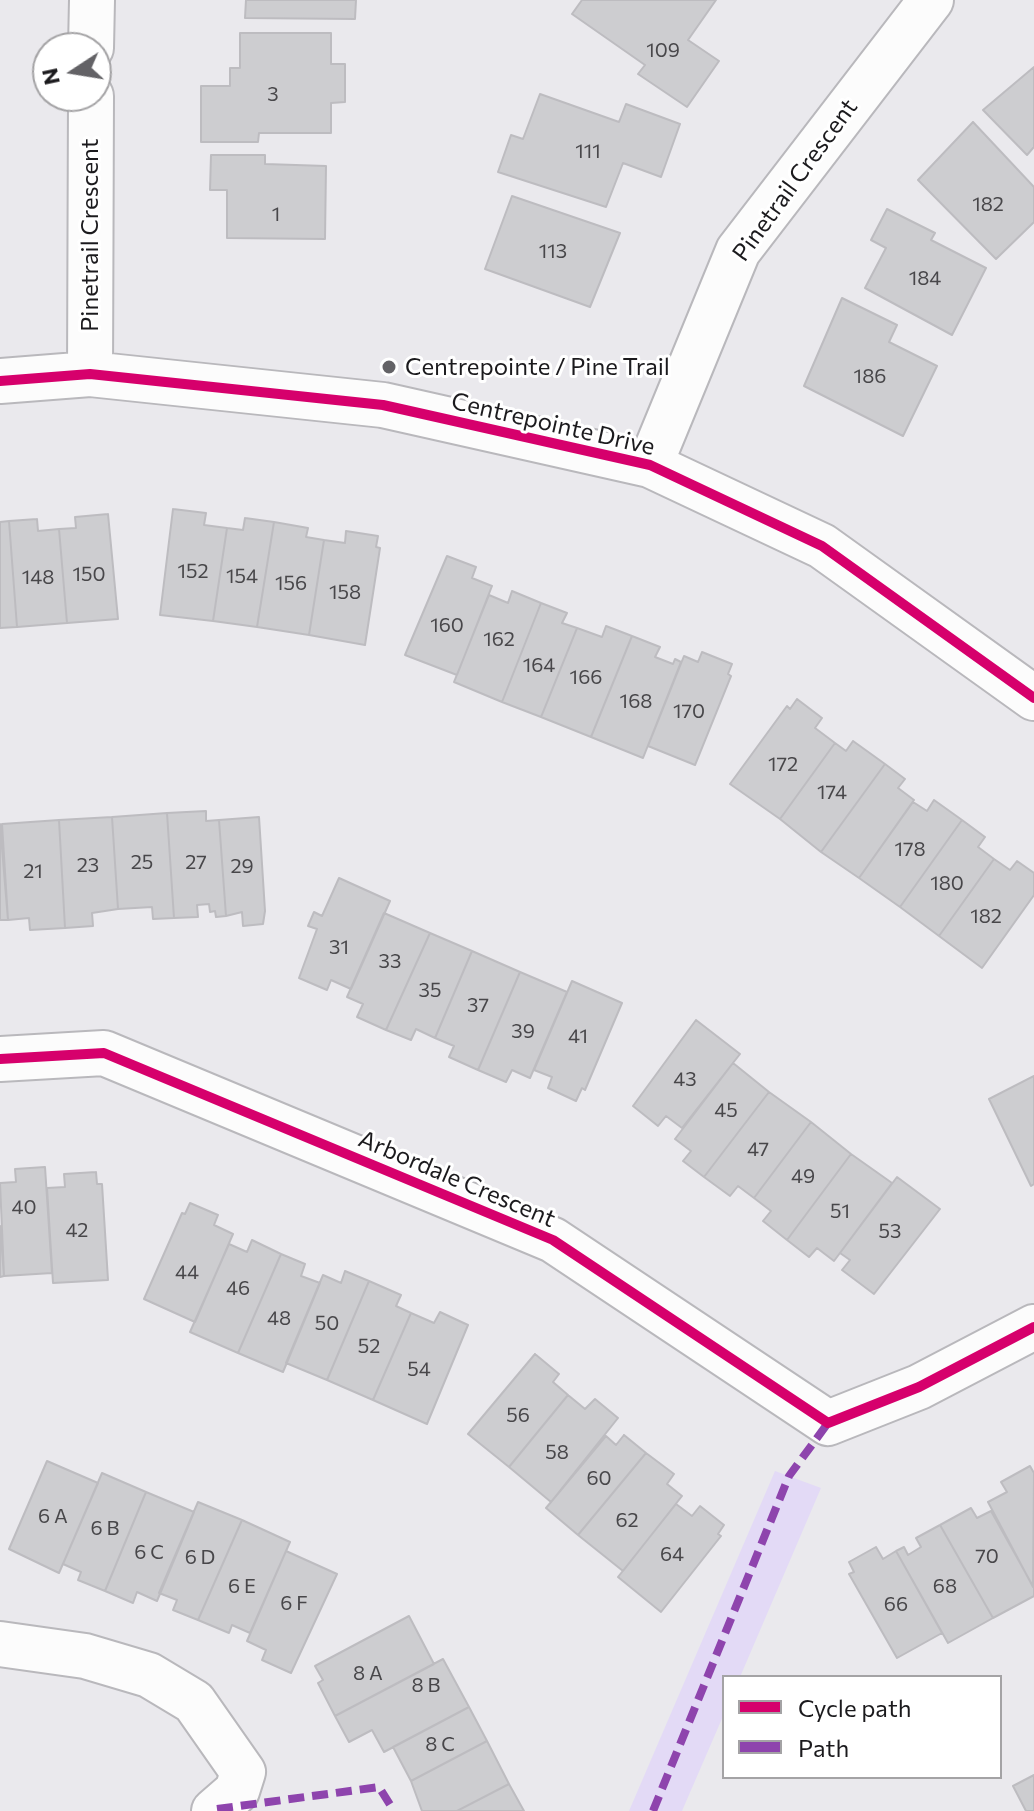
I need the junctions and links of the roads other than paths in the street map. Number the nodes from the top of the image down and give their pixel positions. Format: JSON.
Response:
{"nodes":[{"id":1,"x":92,"y":0,"type":"edge"},
{"id":2,"x":931,"y":0,"type":"edge"},
{"id":3,"x":91,"y":32,"type":"edge"},
{"id":4,"x":91,"y":112,"type":"edge"},
{"id":5,"x":90,"y":374,"type":"junction"},
{"id":6,"x":0,"y":381,"type":"edge"},
{"id":7,"x":650,"y":465,"type":"junction"},
{"id":8,"x":1034,"y":698,"type":"edge"},
{"id":9,"x":0,"y":1059,"type":"edge"},
{"id":10,"x":1034,"y":1327,"type":"edge"},
{"id":11,"x":0,"y":1644,"type":"edge"},
{"id":12,"x":214,"y":1811,"type":"edge"}],
"edges":[{"from":1,"to":3,"type":"street"},
{"from":2,"to":7,"type":"street","name":"Pinetrail Crescent"},
{"from":4,"to":5,"type":"street","name":"Pinetrail Crescent"},
{"from":5,"to":6,"type":"street","name":"Centrepointe Drive"},
{"from":5,"to":7,"type":"street","name":"Centrepointe Drive"},
{"from":7,"to":8,"type":"street","name":"Centrepointe Drive"},
{"from":9,"to":10,"type":"street","name":"Arbordale Crescent"},
{"from":11,"to":12,"type":"street"}]}
